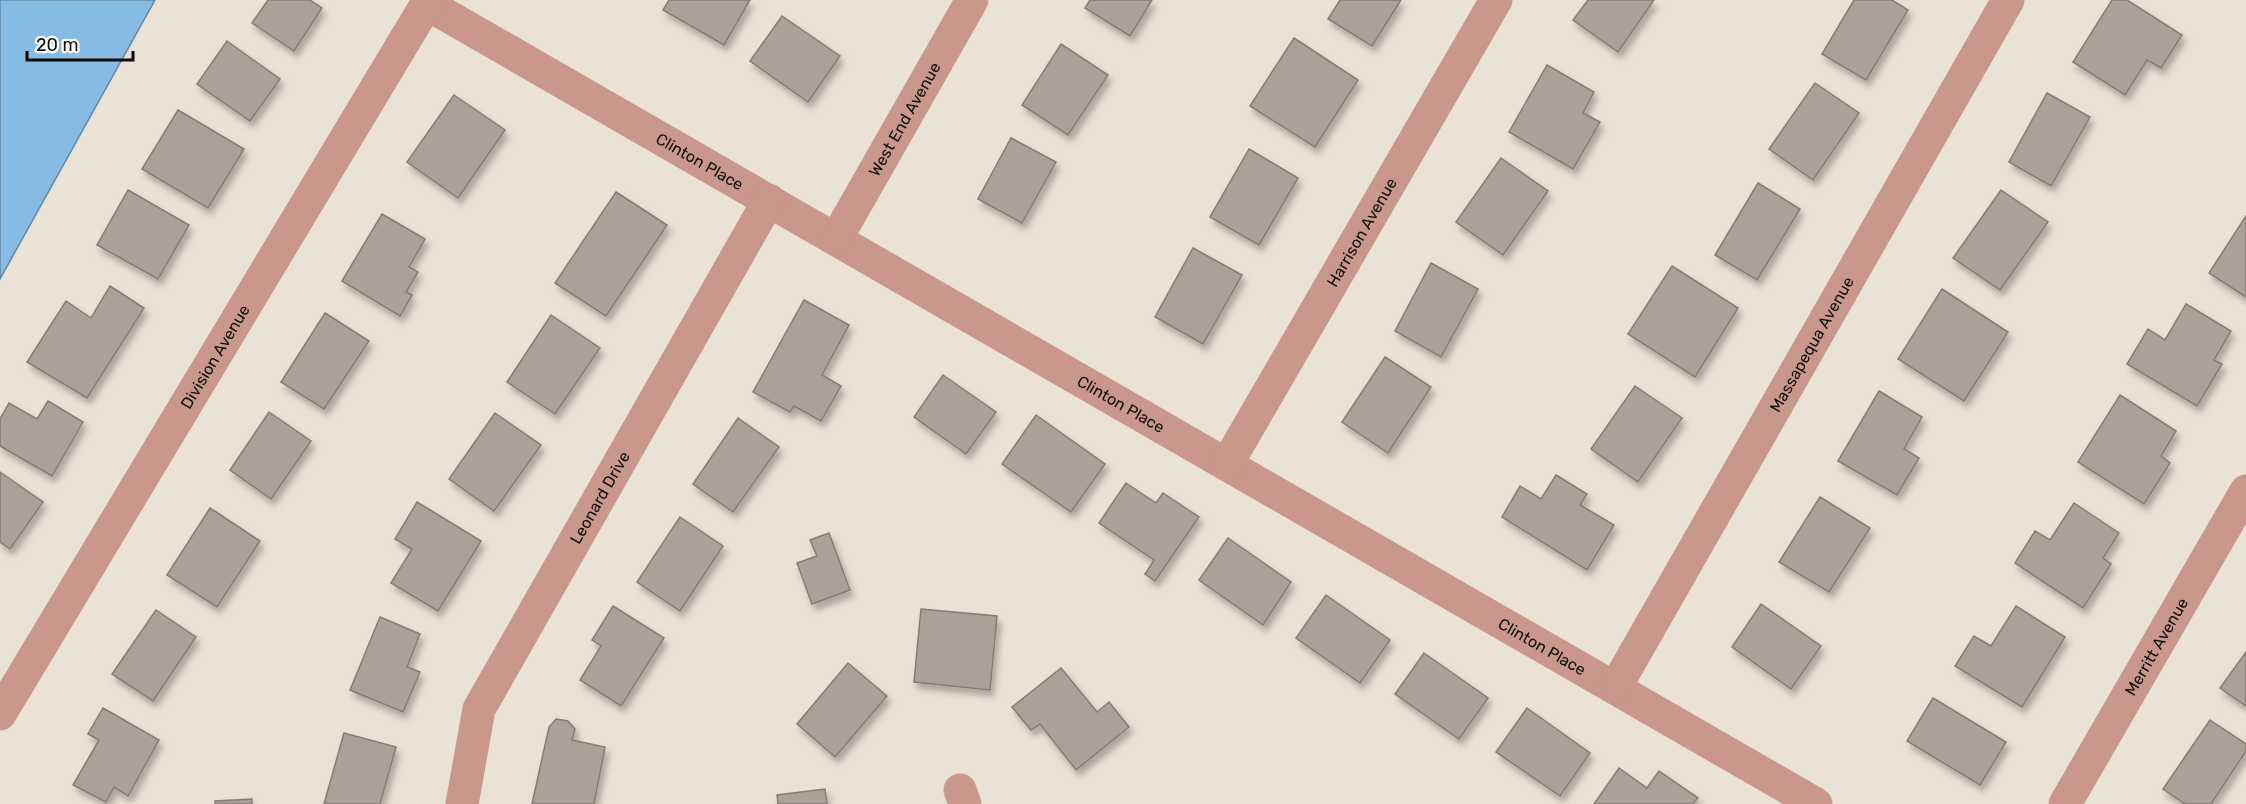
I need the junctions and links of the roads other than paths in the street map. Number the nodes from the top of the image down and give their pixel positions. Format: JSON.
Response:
{"nodes":[{"id":1,"x":972,"y":0,"type":"edge"},
{"id":2,"x":1496,"y":0,"type":"edge"},
{"id":3,"x":2008,"y":0,"type":"edge"},
{"id":4,"x":428,"y":2,"type":"edge"},
{"id":5,"x":769,"y":200,"type":"junction"},
{"id":6,"x":836,"y":239,"type":"junction"},
{"id":7,"x":1227,"y":464,"type":"junction"},
{"id":8,"x":2246,"y":491,"type":"edge"},
{"id":9,"x":1615,"y":688,"type":"junction"},
{"id":10,"x":0,"y":714,"type":"edge"},
{"id":11,"x":462,"y":804,"type":"edge"},
{"id":12,"x":1816,"y":804,"type":"edge"},
{"id":13,"x":2065,"y":804,"type":"edge"}],
"edges":[{"from":1,"to":6,"type":"street","name":"West End Avenue"},
{"from":2,"to":7,"type":"street","name":"Harrison Avenue"},
{"from":3,"to":9,"type":"street","name":"Massapequa Avenue"},
{"from":4,"to":5,"type":"street","name":"Clinton Place"},
{"from":4,"to":10,"type":"street","name":"Division Avenue"},
{"from":5,"to":6,"type":"street","name":"Clinton Place"},
{"from":5,"to":11,"type":"street","name":"Leonard Drive"},
{"from":6,"to":7,"type":"street","name":"Clinton Place"},
{"from":7,"to":9,"type":"street","name":"Clinton Place"},
{"from":8,"to":13,"type":"street","name":"Merritt Avenue"},
{"from":9,"to":12,"type":"street","name":"Clinton Place"}]}
